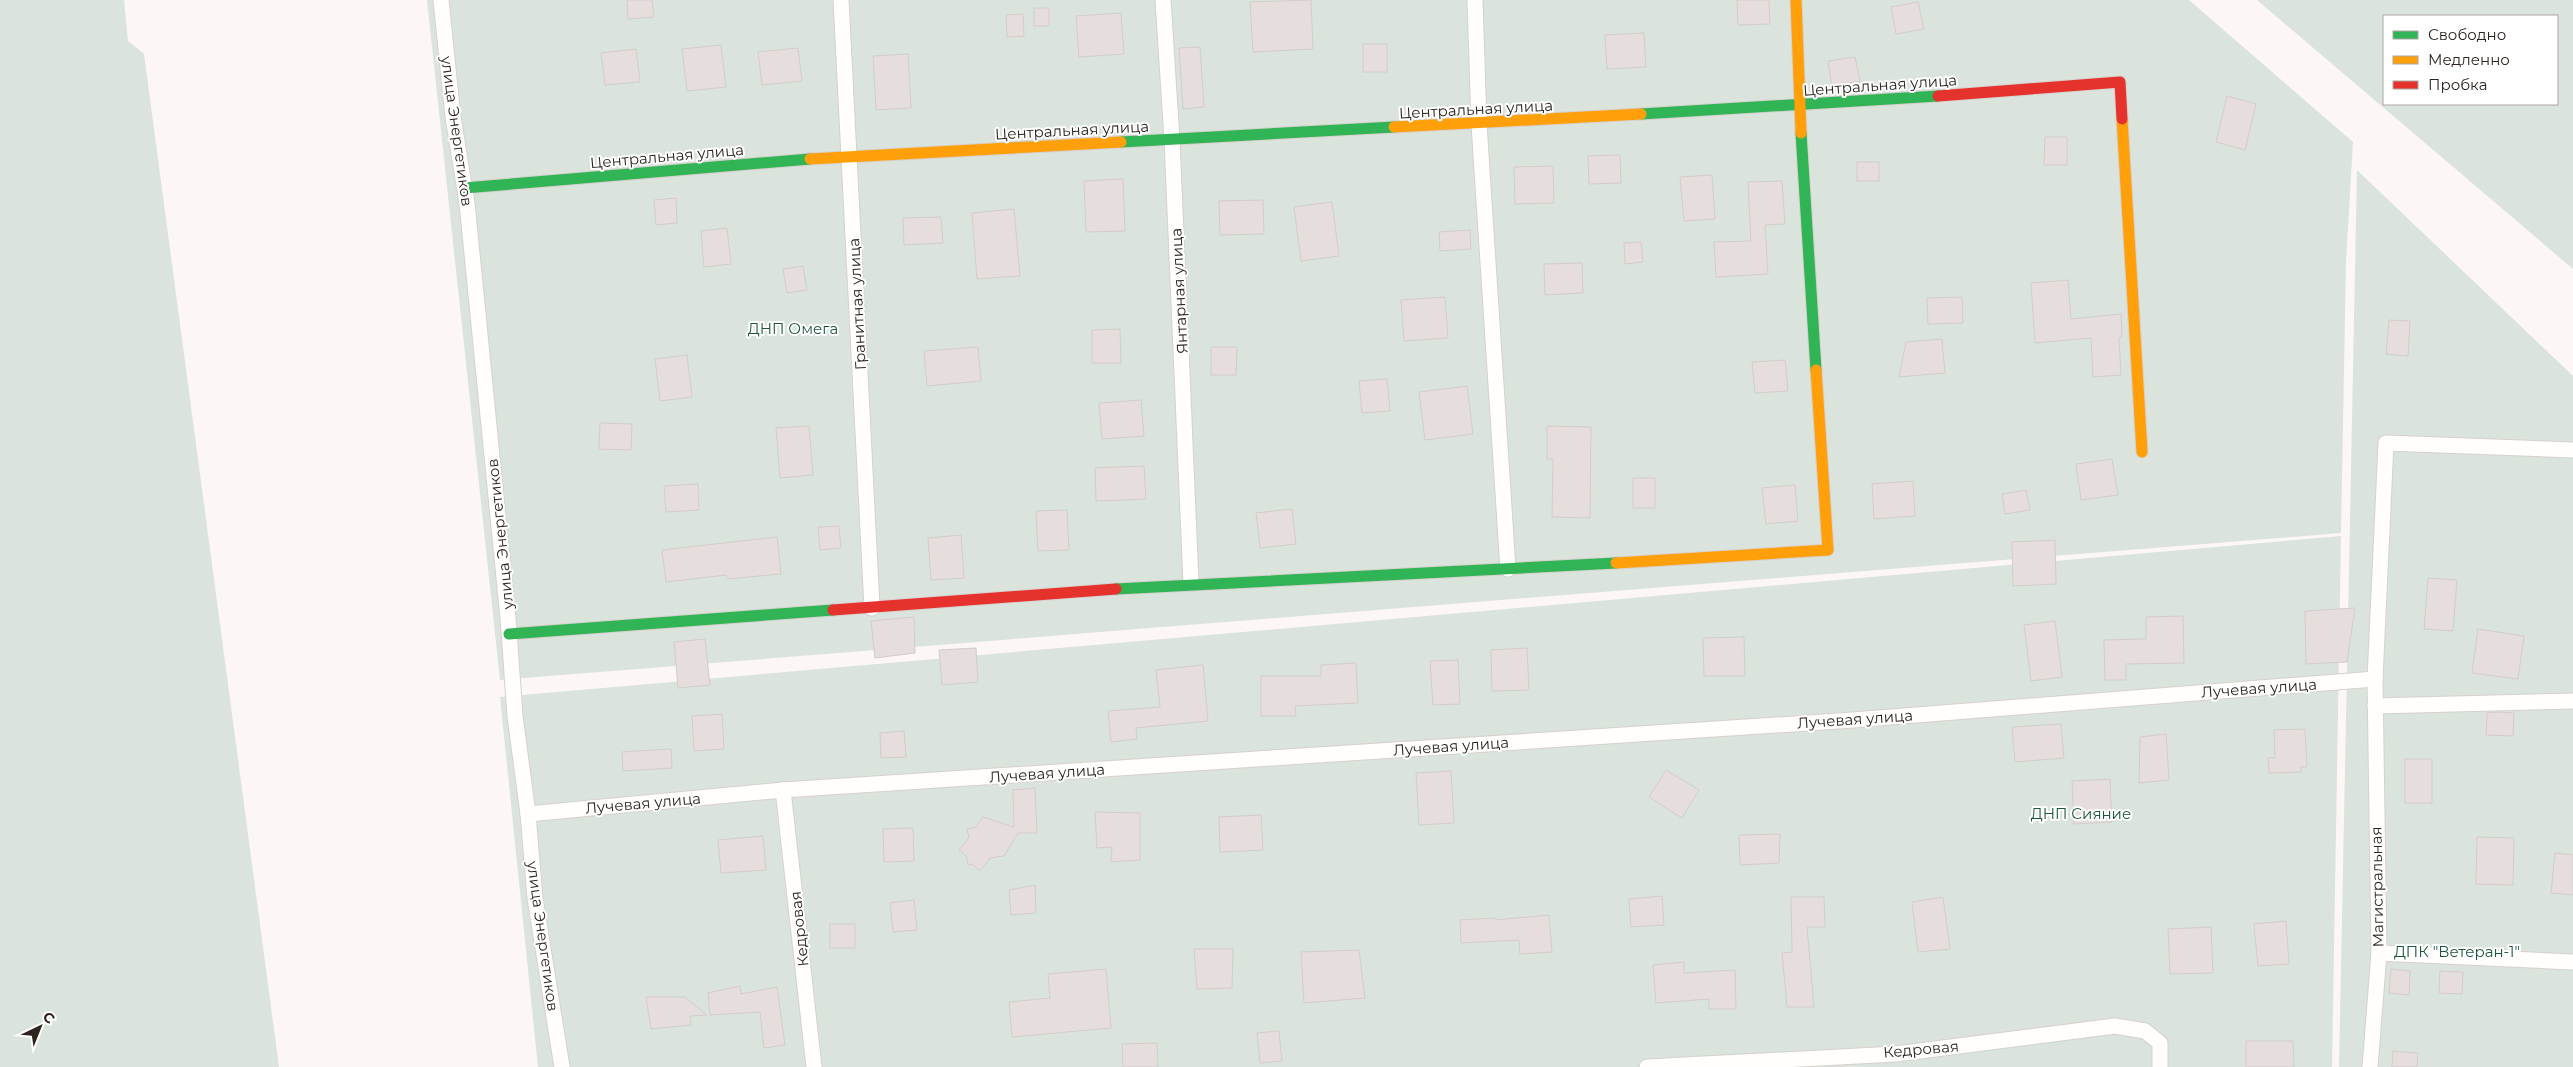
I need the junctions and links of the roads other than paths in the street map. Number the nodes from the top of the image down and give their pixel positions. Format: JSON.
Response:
{"nodes":[{"id":1,"x":441,"y":0,"type":"edge"},
{"id":2,"x":841,"y":0,"type":"edge"},
{"id":3,"x":1163,"y":0,"type":"edge"},
{"id":4,"x":1475,"y":0,"type":"edge"},
{"id":5,"x":1796,"y":0,"type":"edge"},
{"id":6,"x":1799,"y":106,"type":"junction"},
{"id":7,"x":1479,"y":124,"type":"junction"},
{"id":8,"x":1172,"y":140,"type":"junction"},
{"id":9,"x":849,"y":156,"type":"junction"},
{"id":10,"x":464,"y":188,"type":"junction"},
{"id":11,"x":2573,"y":450,"type":"edge"},
{"id":12,"x":2142,"y":452,"type":"dead end"},
{"id":13,"x":1508,"y":569,"type":"junction"},
{"id":14,"x":1191,"y":583,"type":"junction"},
{"id":15,"x":872,"y":608,"type":"junction"},
{"id":16,"x":510,"y":634,"type":"junction"},
{"id":17,"x":2375,"y":679,"type":"junction"},
{"id":18,"x":2573,"y":701,"type":"edge"},
{"id":19,"x":2375,"y":706,"type":"junction"},
{"id":20,"x":783,"y":790,"type":"junction"},
{"id":21,"x":528,"y":814,"type":"junction"},
{"id":22,"x":2379,"y":953,"type":"junction"},
{"id":23,"x":2573,"y":962,"type":"edge"},
{"id":24,"x":1896,"y":1060,"type":"edge"},
{"id":25,"x":562,"y":1067,"type":"edge"},
{"id":26,"x":814,"y":1067,"type":"edge"},
{"id":27,"x":1647,"y":1067,"type":"edge"},
{"id":28,"x":2160,"y":1067,"type":"edge"},
{"id":29,"x":2370,"y":1067,"type":"edge"}],
"edges":[{"from":1,"to":10,"type":"street","name":"улица Энергетиков"},
{"from":2,"to":9,"type":"street","name":"Гранитная улица"},
{"from":3,"to":8,"type":"street","name":"Янтарная улица"},
{"from":4,"to":7,"type":"street"},
{"from":5,"to":6,"type":"street"},
{"from":6,"to":7,"type":"street","name":"Центральная улица"},
{"from":6,"to":12,"type":"street","name":"Центральная улица"},
{"from":6,"to":13,"type":"street"},
{"from":7,"to":8,"type":"street","name":"Центральная улица"},
{"from":7,"to":13,"type":"street"},
{"from":8,"to":9,"type":"street","name":"Центральная улица"},
{"from":8,"to":14,"type":"street","name":"Янтарная улица"},
{"from":9,"to":10,"type":"street","name":"Центральная улица"},
{"from":9,"to":15,"type":"street","name":"Гранитная улица"},
{"from":10,"to":16,"type":"street","name":"улица Энергетиков"},
{"from":11,"to":17,"type":"street","name":"Магистральная"},
{"from":13,"to":14,"type":"street"},
{"from":14,"to":15,"type":"street"},
{"from":15,"to":16,"type":"street"},
{"from":16,"to":21,"type":"street","name":"улица Энергетиков"},
{"from":17,"to":19,"type":"street","name":"Магистральная"},
{"from":17,"to":20,"type":"street","name":"Лучевая улица"},
{"from":18,"to":19,"type":"street"},
{"from":19,"to":22,"type":"street","name":"Магистральная"},
{"from":20,"to":21,"type":"street","name":"Лучевая улица"},
{"from":20,"to":26,"type":"street","name":"Кедровая"},
{"from":21,"to":25,"type":"street","name":"улица Энергетиков"},
{"from":22,"to":23,"type":"street"},
{"from":22,"to":29,"type":"street","name":"Магистральная"},
{"from":24,"to":27,"type":"street","name":"Кедровая"},
{"from":24,"to":28,"type":"street","name":"Кедровая"}]}
